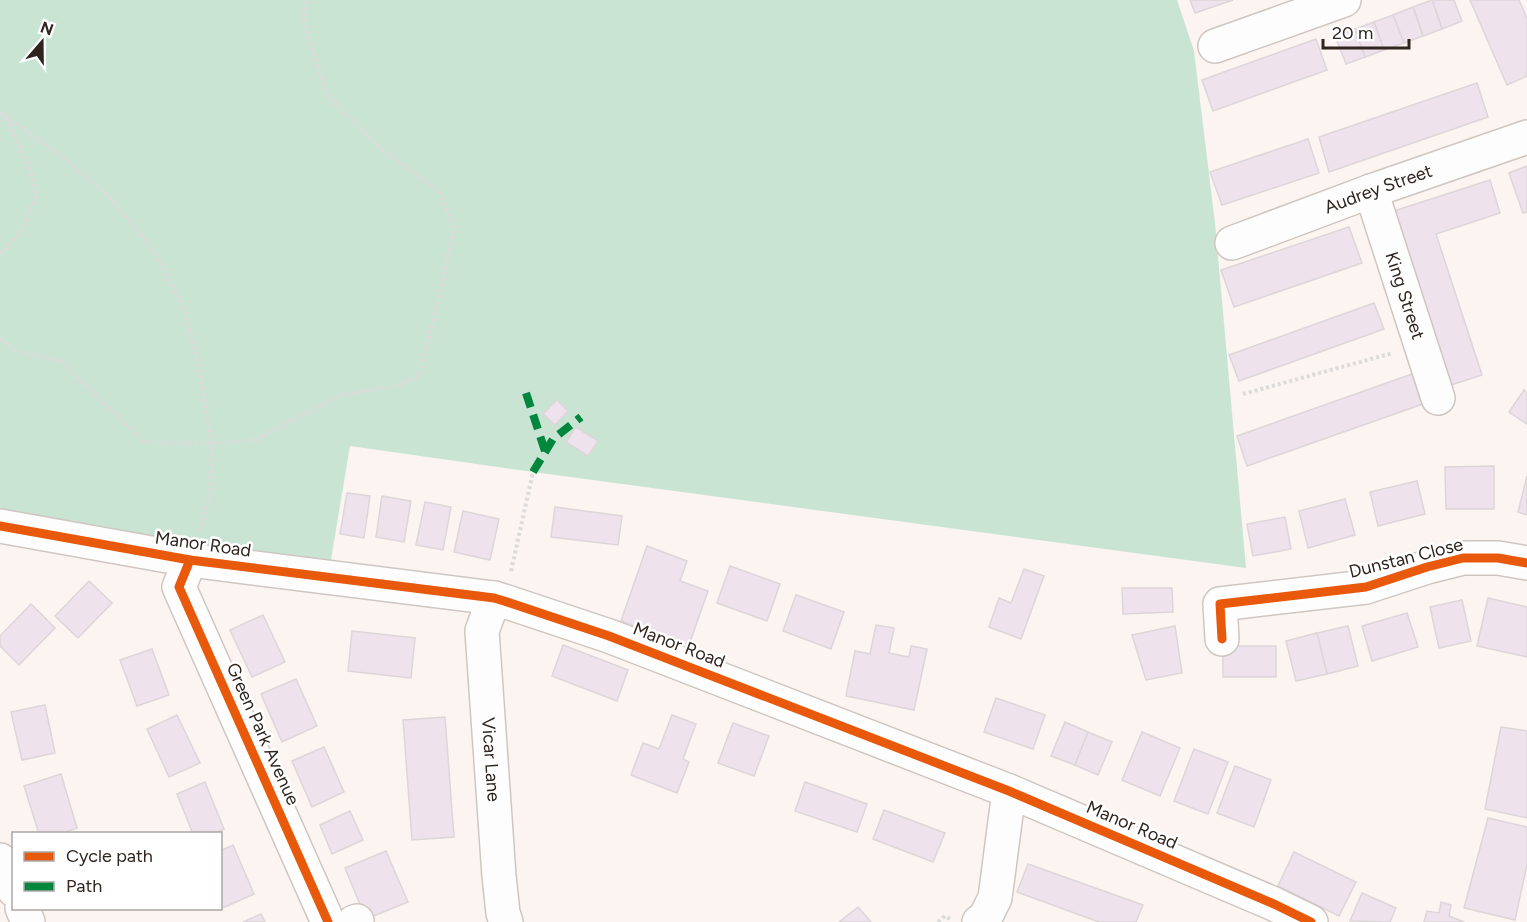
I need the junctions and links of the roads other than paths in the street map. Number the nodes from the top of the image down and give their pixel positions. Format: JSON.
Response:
{"nodes":[{"id":1,"x":1344,"y":0,"type":"edge"},
{"id":2,"x":1215,"y":46,"type":"dead end"},
{"id":3,"x":1527,"y":137,"type":"edge"},
{"id":4,"x":1371,"y":191,"type":"junction"},
{"id":5,"x":1232,"y":243,"type":"dead end"},
{"id":6,"x":1438,"y":398,"type":"dead end"},
{"id":7,"x":0,"y":526,"type":"edge"},
{"id":8,"x":190,"y":560,"type":"junction"},
{"id":9,"x":1527,"y":563,"type":"edge"},
{"id":10,"x":499,"y":599,"type":"junction"},
{"id":11,"x":1222,"y":639,"type":"dead end"},
{"id":12,"x":1009,"y":791,"type":"junction"},
{"id":13,"x":0,"y":860,"type":"edge"},
{"id":14,"x":12,"y":886,"type":"edge"},
{"id":15,"x":347,"y":922,"type":"edge"},
{"id":16,"x":506,"y":922,"type":"edge"},
{"id":17,"x":979,"y":922,"type":"edge"},
{"id":18,"x":1311,"y":922,"type":"edge"}],
"edges":[{"from":1,"to":2,"type":"street"},
{"from":3,"to":4,"type":"street","name":"Audrey Street"},
{"from":4,"to":5,"type":"street","name":"Audrey Street"},
{"from":4,"to":6,"type":"street","name":"King Street"},
{"from":7,"to":8,"type":"street","name":"Manor Road"},
{"from":8,"to":10,"type":"street","name":"Manor Road"},
{"from":8,"to":15,"type":"street","name":"Green Park Avenue"},
{"from":9,"to":11,"type":"street","name":"Dunstan Close"},
{"from":10,"to":12,"type":"street","name":"Manor Road"},
{"from":10,"to":16,"type":"street","name":"Vicar Lane"},
{"from":12,"to":17,"type":"street"},
{"from":12,"to":18,"type":"street","name":"Manor Road"},
{"from":13,"to":14,"type":"street"}]}
